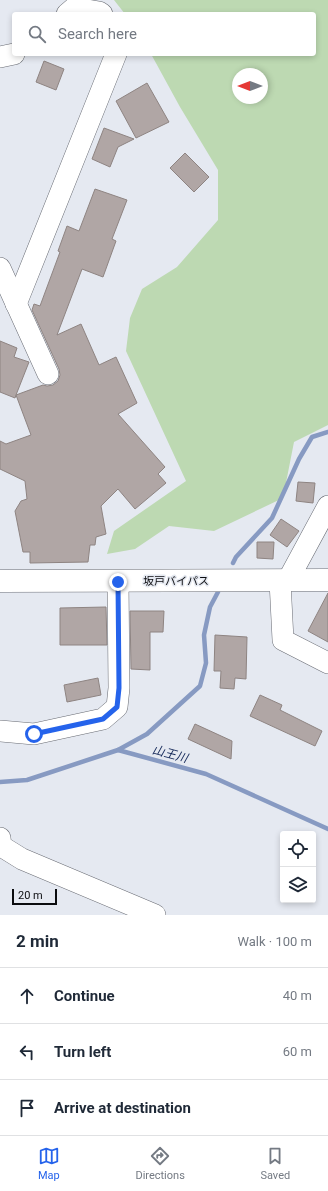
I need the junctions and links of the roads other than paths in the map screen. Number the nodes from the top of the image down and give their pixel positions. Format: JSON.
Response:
{"nodes":[{"id":1,"x":69,"y":12,"type":"edge"},
{"id":2,"x":99,"y":12,"type":"edge"},
{"id":3,"x":12,"y":54,"type":"edge"},
{"id":4,"x":115,"y":56,"type":"edge"},
{"id":5,"x":0,"y":57,"type":"edge"},
{"id":6,"x":0,"y":268,"type":"edge"},
{"id":7,"x":16,"y":304,"type":"junction"},
{"id":8,"x":48,"y":374,"type":"dead end"},
{"id":9,"x":328,"y":506,"type":"edge"},
{"id":10,"x":284,"y":580,"type":"junction"},
{"id":11,"x":328,"y":580,"type":"edge"},
{"id":12,"x":0,"y":582,"type":"edge"},
{"id":13,"x":118,"y":582,"type":"junction"},
{"id":14,"x":328,"y":663,"type":"edge"},
{"id":15,"x":0,"y":730,"type":"edge"},
{"id":16,"x":0,"y":838,"type":"edge"},
{"id":17,"x":154,"y":915,"type":"edge"}],
"edges":[{"from":1,"to":2,"type":"street"},
{"from":3,"to":5,"type":"street"},
{"from":4,"to":7,"type":"street"},
{"from":6,"to":7,"type":"street"},
{"from":7,"to":8,"type":"street"},
{"from":9,"to":10,"type":"street"},
{"from":10,"to":11,"type":"highway","name":"坂戸バイパス"},
{"from":10,"to":13,"type":"highway","name":"坂戸バイパス"},
{"from":10,"to":14,"type":"street"},
{"from":12,"to":13,"type":"highway","name":"坂戸バイパス"},
{"from":13,"to":15,"type":"street"},
{"from":16,"to":17,"type":"street"}]}
